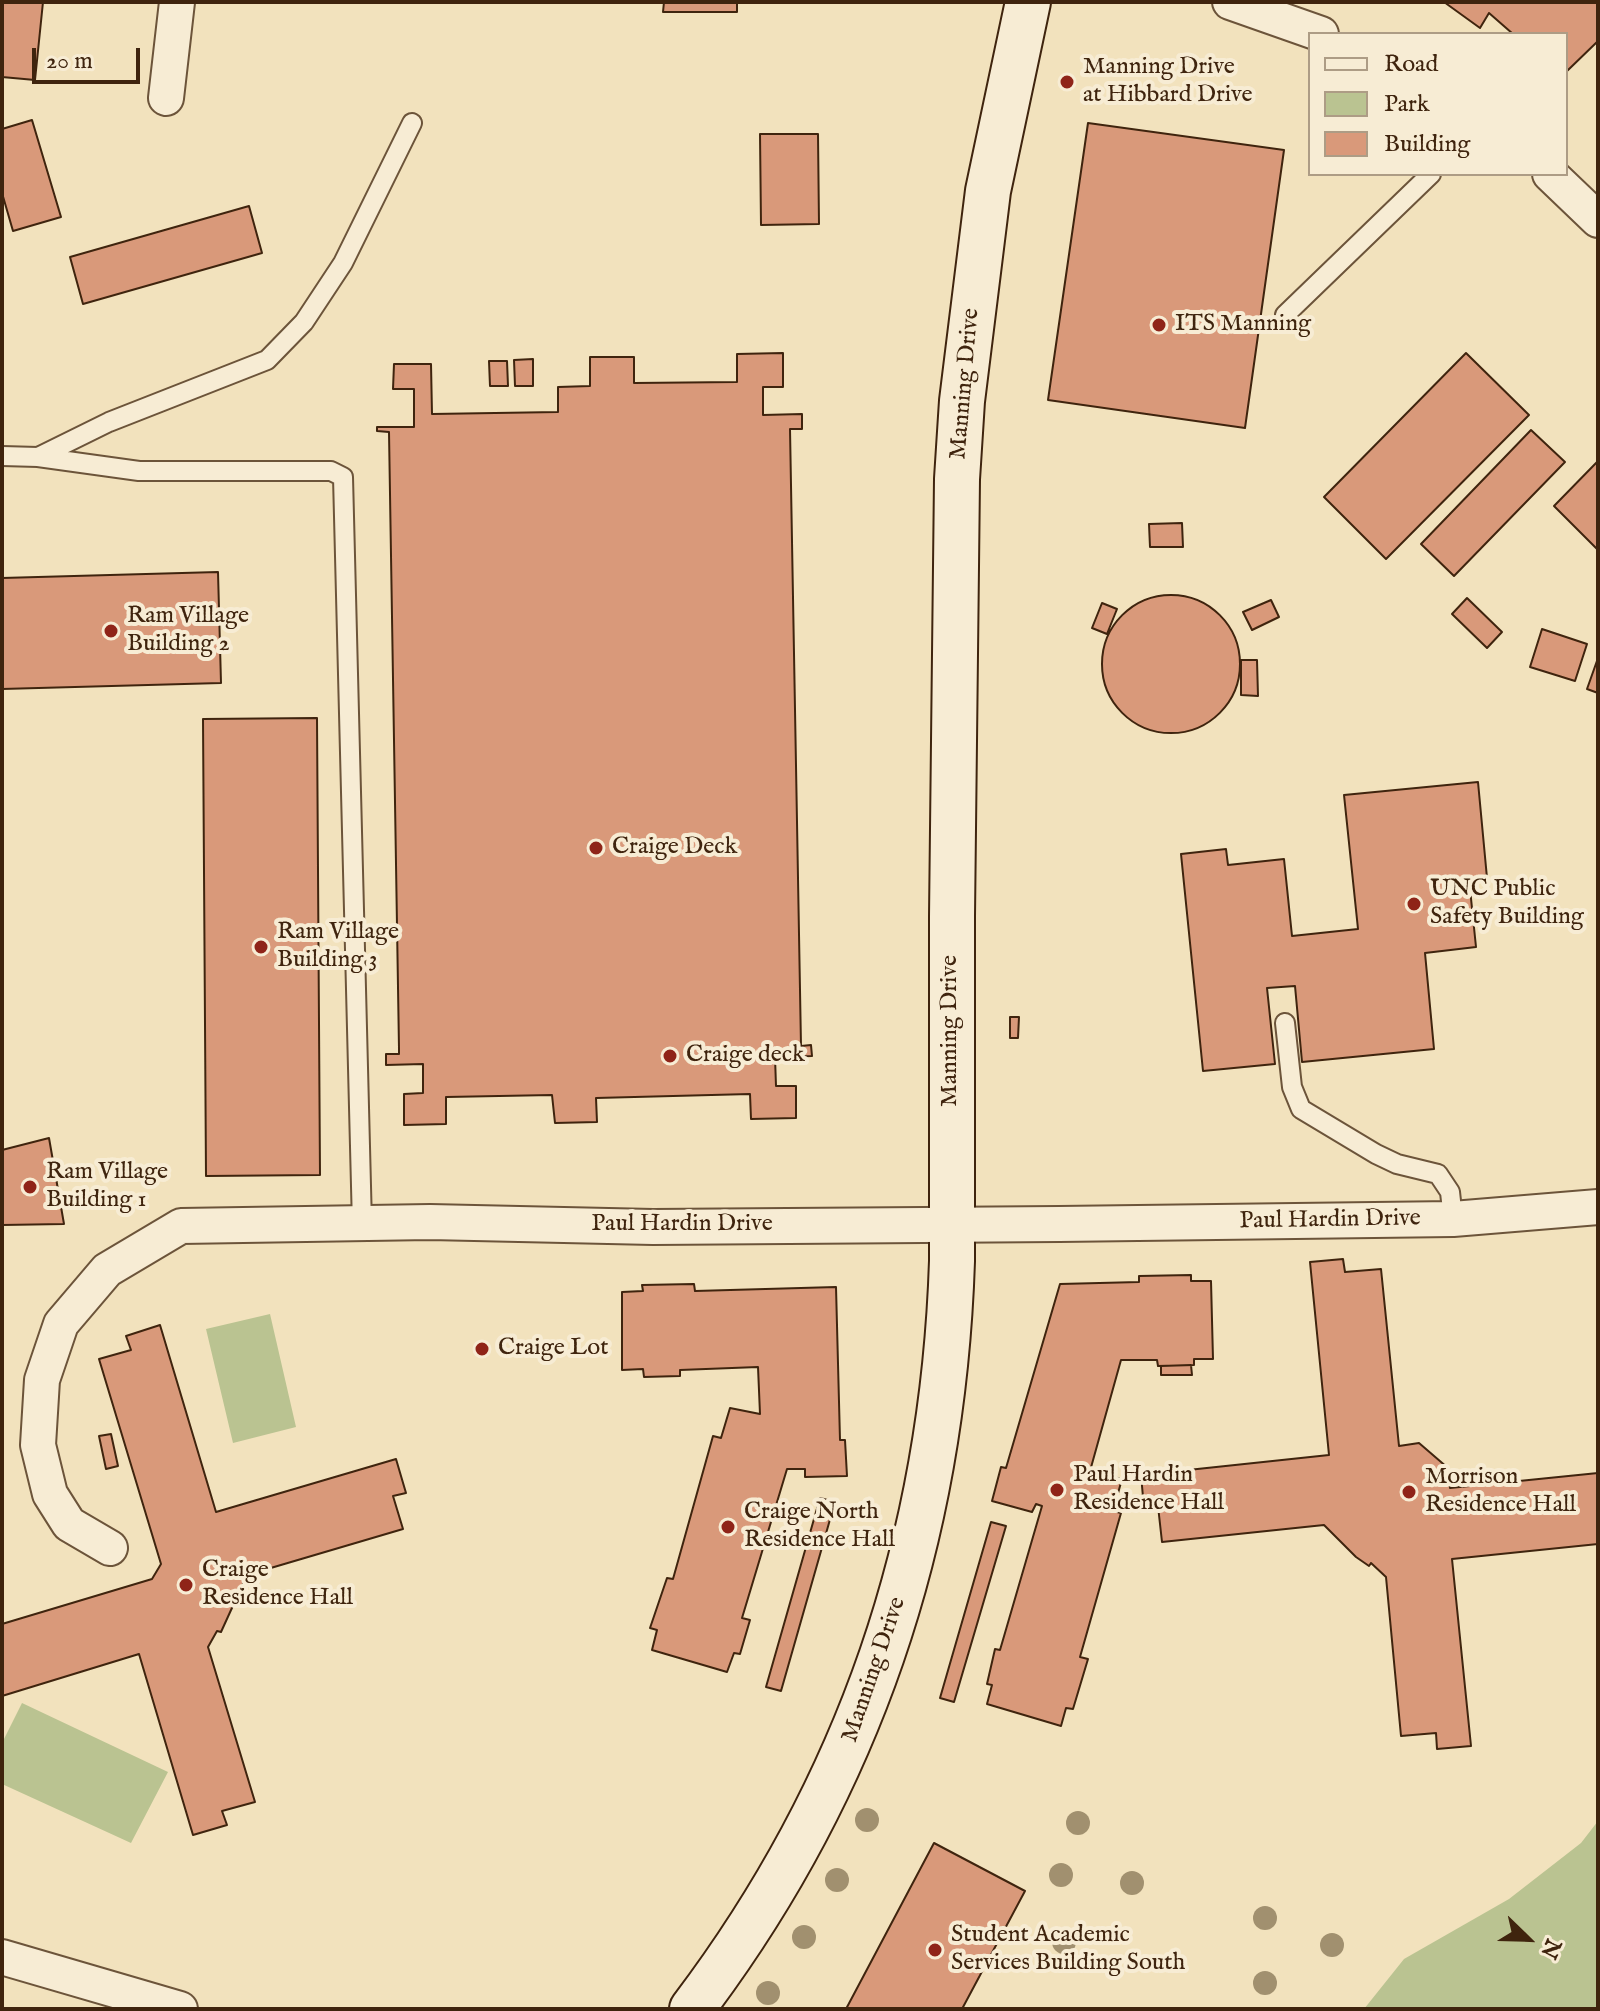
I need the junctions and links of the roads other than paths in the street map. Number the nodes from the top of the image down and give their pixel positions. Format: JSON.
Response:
{"nodes":[{"id":1,"x":177,"y":2,"type":"edge"},
{"id":2,"x":1028,"y":2,"type":"edge"},
{"id":3,"x":1230,"y":2,"type":"edge"},
{"id":4,"x":1315,"y":32,"type":"edge"},
{"id":5,"x":166,"y":98,"type":"dead end"},
{"id":6,"x":412,"y":123,"type":"dead end"},
{"id":7,"x":1429,"y":176,"type":"edge"},
{"id":8,"x":1552,"y":176,"type":"edge"},
{"id":9,"x":1598,"y":220,"type":"edge"},
{"id":10,"x":1285,"y":315,"type":"dead end"},
{"id":11,"x":2,"y":456,"type":"edge"},
{"id":12,"x":38,"y":457,"type":"junction"},
{"id":13,"x":1285,"y":1023,"type":"dead end"},
{"id":14,"x":1598,"y":1207,"type":"edge"},
{"id":15,"x":1453,"y":1219,"type":"junction"},
{"id":16,"x":953,"y":1223,"type":"junction"},
{"id":17,"x":362,"y":1225,"type":"junction"},
{"id":18,"x":110,"y":1548,"type":"dead end"},
{"id":19,"x":2,"y":1957,"type":"edge"},
{"id":20,"x":180,"y":2009,"type":"edge"},
{"id":21,"x":692,"y":2009,"type":"edge"}],
"edges":[{"from":1,"to":5,"type":"street"},
{"from":2,"to":16,"type":"street","name":"Manning Drive"},
{"from":3,"to":4,"type":"street"},
{"from":6,"to":12,"type":"lane"},
{"from":7,"to":10,"type":"lane"},
{"from":8,"to":9,"type":"street"},
{"from":11,"to":12,"type":"lane"},
{"from":12,"to":17,"type":"lane"},
{"from":13,"to":15,"type":"lane"},
{"from":14,"to":15,"type":"street","name":"Paul Hardin Drive"},
{"from":15,"to":16,"type":"street","name":"Paul Hardin Drive"},
{"from":16,"to":17,"type":"street","name":"Paul Hardin Drive"},
{"from":16,"to":21,"type":"street","name":"Manning Drive"},
{"from":17,"to":18,"type":"street","name":"Paul Hardin Drive"},
{"from":19,"to":20,"type":"street"}]}
